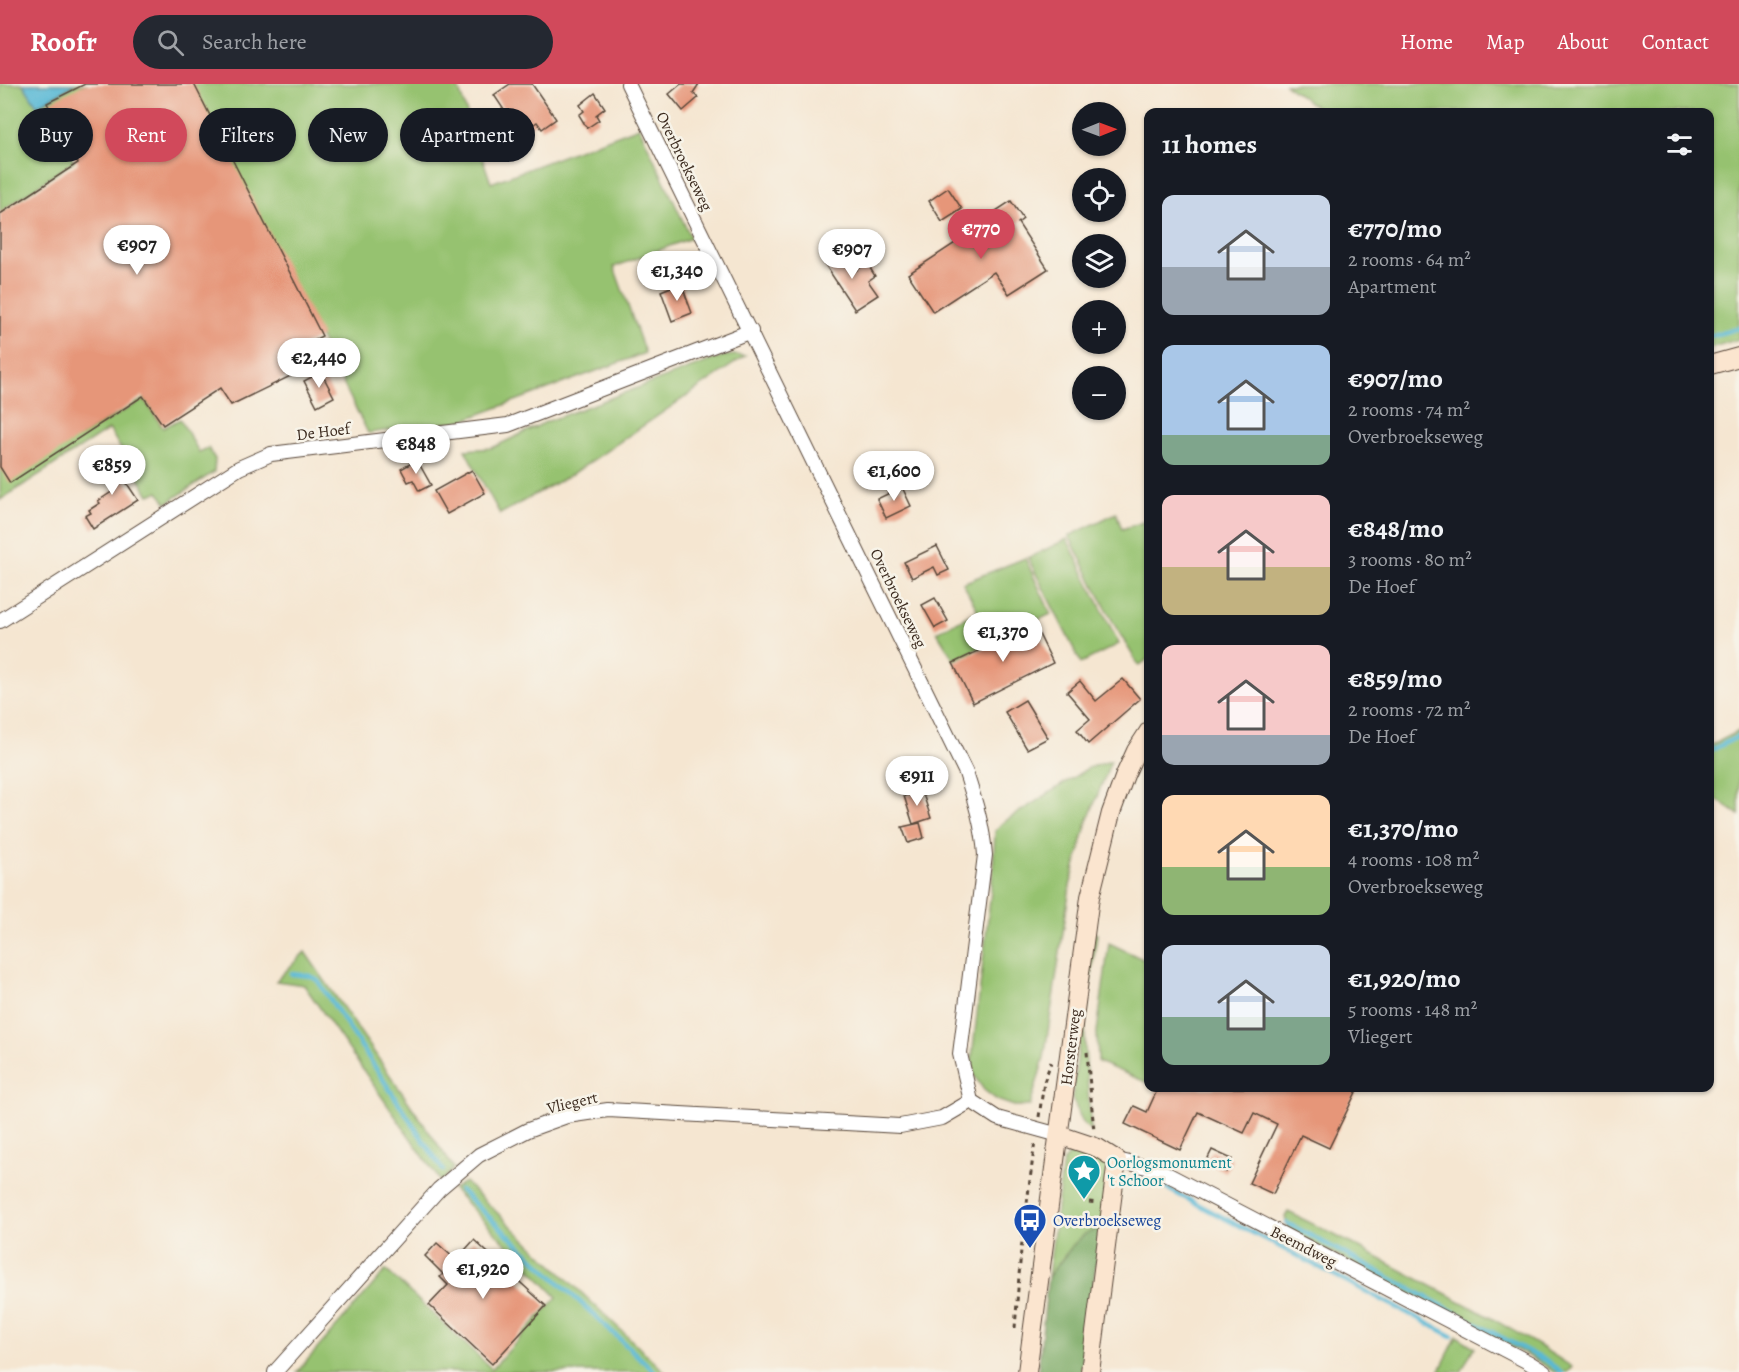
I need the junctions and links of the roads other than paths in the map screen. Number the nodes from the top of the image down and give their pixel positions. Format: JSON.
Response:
{"nodes":[{"id":1,"x":628,"y":84,"type":"edge"},
{"id":2,"x":751,"y":332,"type":"junction"},
{"id":3,"x":1739,"y":357,"type":"edge"},
{"id":4,"x":1714,"y":364,"type":"edge"},
{"id":5,"x":0,"y":621,"type":"edge"},
{"id":6,"x":1144,"y":739,"type":"edge"},
{"id":7,"x":971,"y":1101,"type":"junction"},
{"id":8,"x":1059,"y":1135,"type":"junction"},
{"id":9,"x":1117,"y":1160,"type":"junction"},
{"id":10,"x":275,"y":1372,"type":"edge"},
{"id":11,"x":1027,"y":1372,"type":"edge"},
{"id":12,"x":1090,"y":1372,"type":"edge"},
{"id":13,"x":1544,"y":1372,"type":"edge"}],
"edges":[{"from":1,"to":2,"type":"street","name":"Overbroekseweg"},
{"from":2,"to":5,"type":"street","name":"De Hoef"},
{"from":2,"to":7,"type":"street","name":"Overbroekseweg"},
{"from":3,"to":4,"type":"street"},
{"from":6,"to":8,"type":"street","name":"Horsterweg"},
{"from":7,"to":8,"type":"street"},
{"from":7,"to":10,"type":"street","name":"Vliegert"},
{"from":8,"to":9,"type":"street","name":"Beemdweg"},
{"from":8,"to":11,"type":"street","name":"Horsterweg"},
{"from":9,"to":12,"type":"street"},
{"from":9,"to":13,"type":"street","name":"Beemdweg"}]}
